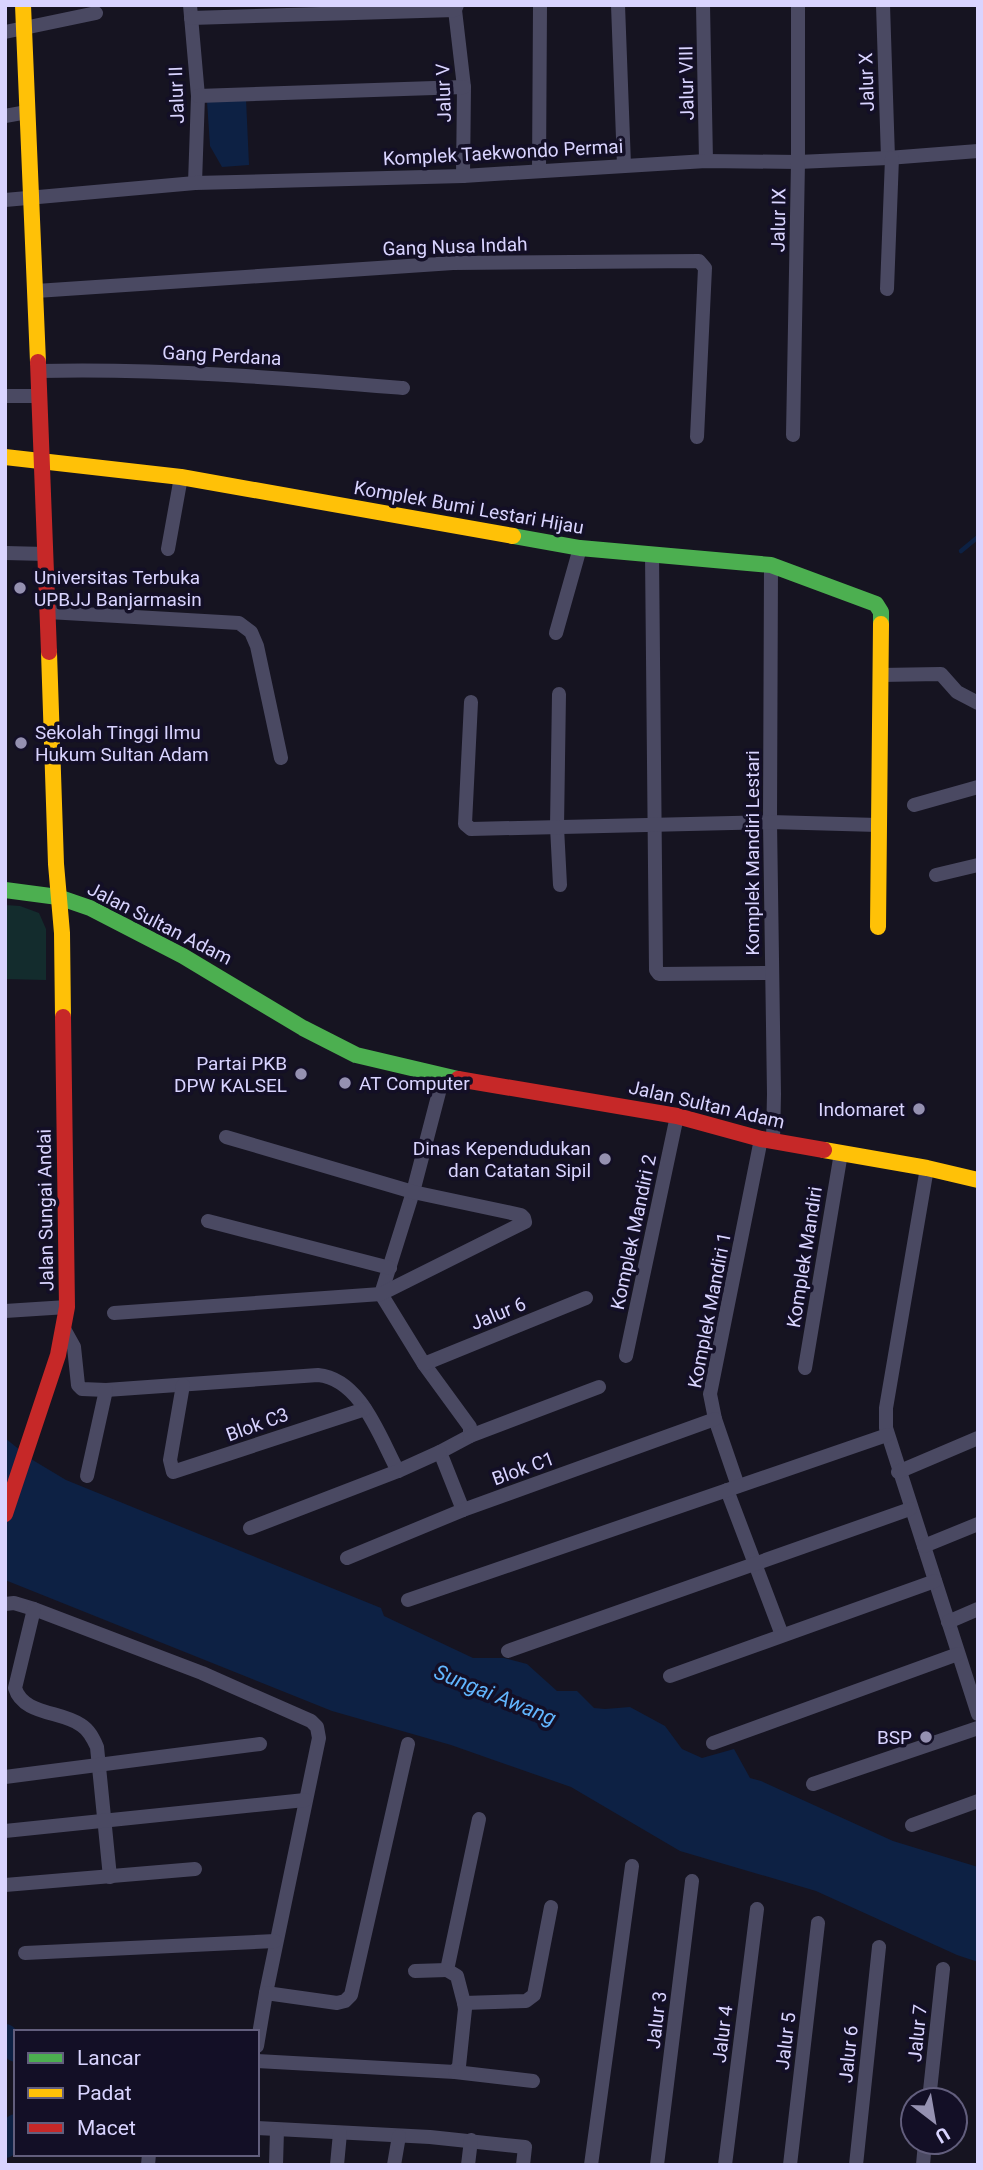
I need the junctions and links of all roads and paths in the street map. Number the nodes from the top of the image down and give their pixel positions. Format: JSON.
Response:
{"nodes":[{"id":1,"x":23,"y":5,"type":"edge"},
{"id":2,"x":540,"y":5,"type":"edge"},
{"id":3,"x":618,"y":5,"type":"edge"},
{"id":4,"x":703,"y":5,"type":"edge"},
{"id":5,"x":798,"y":5,"type":"edge"},
{"id":6,"x":883,"y":5,"type":"edge"},
{"id":7,"x":456,"y":7,"type":"edge"},
{"id":8,"x":190,"y":12,"type":"edge"},
{"id":9,"x":96,"y":13,"type":"dead end"},
{"id":10,"x":24,"y":28,"type":"junction"},
{"id":11,"x":5,"y":32,"type":"edge"},
{"id":12,"x":464,"y":87,"type":"junction"},
{"id":13,"x":198,"y":96,"type":"junction"},
{"id":14,"x":27,"y":112,"type":"junction"},
{"id":15,"x":5,"y":116,"type":"edge"},
{"id":16,"x":978,"y":151,"type":"edge"},
{"id":17,"x":890,"y":158,"type":"junction"},
{"id":18,"x":706,"y":161,"type":"junction"},
{"id":19,"x":798,"y":162,"type":"junction"},
{"id":20,"x":624,"y":166,"type":"junction"},
{"id":21,"x":539,"y":171,"type":"junction"},
{"id":22,"x":463,"y":176,"type":"junction"},
{"id":23,"x":195,"y":184,"type":"junction"},
{"id":24,"x":31,"y":198,"type":"junction"},
{"id":25,"x":5,"y":200,"type":"edge"},
{"id":26,"x":887,"y":289,"type":"dead end"},
{"id":27,"x":36,"y":291,"type":"junction"},
{"id":28,"x":38,"y":371,"type":"junction"},
{"id":29,"x":403,"y":388,"type":"dead end"},
{"id":30,"x":5,"y":396,"type":"edge"},
{"id":31,"x":39,"y":396,"type":"junction"},
{"id":32,"x":793,"y":435,"type":"dead end"},
{"id":33,"x":697,"y":437,"type":"dead end"},
{"id":34,"x":5,"y":457,"type":"edge"},
{"id":35,"x":41,"y":460,"type":"junction"},
{"id":36,"x":181,"y":477,"type":"junction"},
{"id":37,"x":580,"y":548,"type":"junction"},
{"id":38,"x":168,"y":549,"type":"dead end"},
{"id":39,"x":5,"y":554,"type":"edge"},
{"id":40,"x":46,"y":554,"type":"junction"},
{"id":41,"x":652,"y":554,"type":"junction"},
{"id":42,"x":771,"y":565,"type":"junction"},
{"id":43,"x":48,"y":612,"type":"junction"},
{"id":44,"x":556,"y":633,"type":"dead end"},
{"id":45,"x":880,"y":675,"type":"junction"},
{"id":46,"x":559,"y":694,"type":"dead end"},
{"id":47,"x":471,"y":702,"type":"dead end"},
{"id":48,"x":978,"y":703,"type":"edge"},
{"id":49,"x":281,"y":758,"type":"dead end"},
{"id":50,"x":978,"y":787,"type":"edge"},
{"id":51,"x":914,"y":805,"type":"dead end"},
{"id":52,"x":770,"y":822,"type":"junction"},
{"id":53,"x":656,"y":824,"type":"junction"},
{"id":54,"x":878,"y":825,"type":"junction"},
{"id":55,"x":557,"y":827,"type":"junction"},
{"id":56,"x":978,"y":865,"type":"edge"},
{"id":57,"x":936,"y":875,"type":"dead end"},
{"id":58,"x":560,"y":885,"type":"dead end"},
{"id":59,"x":5,"y":890,"type":"edge"},
{"id":60,"x":58,"y":897,"type":"junction"},
{"id":61,"x":878,"y":928,"type":"dead end"},
{"id":62,"x":772,"y":973,"type":"junction"},
{"id":63,"x":443,"y":1077,"type":"junction"},
{"id":64,"x":677,"y":1116,"type":"junction"},
{"id":65,"x":226,"y":1137,"type":"dead end"},
{"id":66,"x":767,"y":1140,"type":"junction"},
{"id":67,"x":841,"y":1153,"type":"junction"},
{"id":68,"x":927,"y":1168,"type":"junction"},
{"id":69,"x":978,"y":1180,"type":"edge"},
{"id":70,"x":413,"y":1192,"type":"junction"},
{"id":71,"x":208,"y":1221,"type":"dead end"},
{"id":72,"x":390,"y":1268,"type":"junction"},
{"id":73,"x":382,"y":1294,"type":"junction"},
{"id":74,"x":586,"y":1298,"type":"dead end"},
{"id":75,"x":67,"y":1307,"type":"junction"},
{"id":76,"x":5,"y":1311,"type":"edge"},
{"id":77,"x":114,"y":1313,"type":"dead end"},
{"id":78,"x":64,"y":1329,"type":"junction"},
{"id":79,"x":626,"y":1356,"type":"dead end"},
{"id":80,"x":424,"y":1364,"type":"junction"},
{"id":81,"x":805,"y":1368,"type":"dead end"},
{"id":82,"x":183,"y":1385,"type":"junction"},
{"id":83,"x":599,"y":1387,"type":"dead end"},
{"id":84,"x":106,"y":1390,"type":"junction"},
{"id":85,"x":365,"y":1409,"type":"junction"},
{"id":86,"x":715,"y":1419,"type":"junction"},
{"id":87,"x":887,"y":1435,"type":"junction"},
{"id":88,"x":470,"y":1436,"type":"junction"},
{"id":89,"x":978,"y":1438,"type":"edge"},
{"id":90,"x":440,"y":1452,"type":"junction"},
{"id":91,"x":398,"y":1471,"type":"junction"},
{"id":92,"x":898,"y":1472,"type":"junction"},
{"id":93,"x":87,"y":1476,"type":"dead end"},
{"id":94,"x":732,"y":1488,"type":"junction"},
{"id":95,"x":910,"y":1509,"type":"junction"},
{"id":96,"x":463,"y":1510,"type":"junction"},
{"id":97,"x":5,"y":1514,"type":"edge"},
{"id":98,"x":978,"y":1524,"type":"edge"},
{"id":99,"x":250,"y":1528,"type":"dead end"},
{"id":100,"x":924,"y":1546,"type":"junction"},
{"id":101,"x":347,"y":1558,"type":"dead end"},
{"id":102,"x":755,"y":1563,"type":"junction"},
{"id":103,"x":935,"y":1581,"type":"junction"},
{"id":104,"x":8,"y":1600,"type":"edge"},
{"id":105,"x":408,"y":1600,"type":"dead end"},
{"id":106,"x":34,"y":1609,"type":"junction"},
{"id":107,"x":978,"y":1609,"type":"edge"},
{"id":108,"x":948,"y":1622,"type":"junction"},
{"id":109,"x":782,"y":1635,"type":"junction"},
{"id":110,"x":508,"y":1651,"type":"dead end"},
{"id":111,"x":958,"y":1654,"type":"junction"},
{"id":112,"x":670,"y":1676,"type":"dead end"},
{"id":113,"x":975,"y":1697,"type":"edge"},
{"id":114,"x":978,"y":1714,"type":"edge"},
{"id":115,"x":978,"y":1728,"type":"edge"},
{"id":116,"x":713,"y":1743,"type":"dead end"},
{"id":117,"x":260,"y":1744,"type":"dead end"},
{"id":118,"x":408,"y":1744,"type":"dead end"},
{"id":119,"x":99,"y":1764,"type":"junction"},
{"id":120,"x":5,"y":1777,"type":"edge"},
{"id":121,"x":813,"y":1784,"type":"dead end"},
{"id":122,"x":305,"y":1801,"type":"junction"},
{"id":123,"x":978,"y":1801,"type":"edge"},
{"id":124,"x":479,"y":1819,"type":"dead end"},
{"id":125,"x":104,"y":1821,"type":"junction"},
{"id":126,"x":912,"y":1825,"type":"dead end"},
{"id":127,"x":5,"y":1831,"type":"edge"},
{"id":128,"x":632,"y":1866,"type":"dead end"},
{"id":129,"x":195,"y":1869,"type":"dead end"},
{"id":130,"x":110,"y":1877,"type":"junction"},
{"id":131,"x":692,"y":1881,"type":"dead end"},
{"id":132,"x":5,"y":1885,"type":"edge"},
{"id":133,"x":551,"y":1907,"type":"dead end"},
{"id":134,"x":757,"y":1909,"type":"dead end"},
{"id":135,"x":818,"y":1923,"type":"dead end"},
{"id":136,"x":275,"y":1941,"type":"junction"},
{"id":137,"x":879,"y":1947,"type":"dead end"},
{"id":138,"x":25,"y":1953,"type":"dead end"},
{"id":139,"x":943,"y":1969,"type":"dead end"},
{"id":140,"x":447,"y":1970,"type":"junction"},
{"id":141,"x":415,"y":1971,"type":"dead end"},
{"id":142,"x":266,"y":1993,"type":"junction"},
{"id":143,"x":464,"y":2003,"type":"junction"},
{"id":144,"x":259,"y":2034,"type":"edge"},
{"id":145,"x":259,"y":2062,"type":"edge"},
{"id":146,"x":455,"y":2071,"type":"junction"},
{"id":147,"x":533,"y":2081,"type":"dead end"},
{"id":148,"x":930,"y":2086,"type":"edge"},
{"id":149,"x":259,"y":2128,"type":"edge"},
{"id":150,"x":277,"y":2130,"type":"junction"},
{"id":151,"x":340,"y":2133,"type":"junction"},
{"id":152,"x":399,"y":2136,"type":"junction"},
{"id":153,"x":471,"y":2140,"type":"junction"},
{"id":154,"x":276,"y":2165,"type":"edge"},
{"id":155,"x":337,"y":2165,"type":"edge"},
{"id":156,"x":394,"y":2165,"type":"edge"},
{"id":157,"x":468,"y":2165,"type":"edge"},
{"id":158,"x":523,"y":2165,"type":"edge"},
{"id":159,"x":591,"y":2165,"type":"edge"},
{"id":160,"x":657,"y":2165,"type":"edge"},
{"id":161,"x":725,"y":2165,"type":"edge"},
{"id":162,"x":790,"y":2165,"type":"edge"},
{"id":163,"x":856,"y":2165,"type":"edge"}],
"edges":[{"from":1,"to":10,"type":"main road","name":"Jalan Sultan Adam"},
{"from":2,"to":21,"type":"street"},
{"from":3,"to":20,"type":"street"},
{"from":4,"to":18,"type":"street","name":"Jalur VIII"},
{"from":5,"to":19,"type":"street","name":"Jalur IX"},
{"from":6,"to":17,"type":"street","name":"Jalur X"},
{"from":7,"to":8,"type":"street"},
{"from":7,"to":12,"type":"street","name":"Jalur V"},
{"from":8,"to":13,"type":"street","name":"Jalur II"},
{"from":9,"to":10,"type":"street"},
{"from":10,"to":11,"type":"street"},
{"from":10,"to":14,"type":"main road","name":"Jalan Sultan Adam"},
{"from":12,"to":13,"type":"street"},
{"from":12,"to":22,"type":"street","name":"Jalur V"},
{"from":13,"to":23,"type":"street","name":"Jalur II"},
{"from":14,"to":15,"type":"street"},
{"from":14,"to":24,"type":"main road","name":"Jalan Sultan Adam"},
{"from":16,"to":17,"type":"street","name":"Komplek Taekwondo Permai"},
{"from":17,"to":19,"type":"street","name":"Komplek Taekwondo Permai"},
{"from":17,"to":26,"type":"street","name":"Jalur X"},
{"from":18,"to":19,"type":"street","name":"Komplek Taekwondo Permai"},
{"from":18,"to":20,"type":"street","name":"Komplek Taekwondo Permai"},
{"from":19,"to":32,"type":"street","name":"Jalur IX"},
{"from":20,"to":21,"type":"street","name":"Komplek Taekwondo Permai"},
{"from":21,"to":22,"type":"street","name":"Komplek Taekwondo Permai"},
{"from":22,"to":23,"type":"street","name":"Komplek Taekwondo Permai"},
{"from":23,"to":24,"type":"street","name":"Komplek Taekwondo Permai"},
{"from":24,"to":25,"type":"street","name":"Komplek Taekwondo Permai"},
{"from":24,"to":27,"type":"main road","name":"Jalan Sultan Adam"},
{"from":27,"to":28,"type":"main road","name":"Jalan Sultan Adam"},
{"from":27,"to":33,"type":"street","name":"Gang Nusa Indah"},
{"from":28,"to":29,"type":"street","name":"Gang Perdana"},
{"from":28,"to":31,"type":"main road","name":"Jalan Sultan Adam"},
{"from":30,"to":31,"type":"street"},
{"from":31,"to":35,"type":"main road","name":"Jalan Sultan Adam"},
{"from":34,"to":35,"type":"main road","name":"Komplek Bumi Lestari Hijau"},
{"from":35,"to":36,"type":"main road","name":"Komplek Bumi Lestari Hijau"},
{"from":35,"to":40,"type":"main road","name":"Jalan Sultan Adam"},
{"from":36,"to":37,"type":"main road","name":"Komplek Bumi Lestari Hijau"},
{"from":36,"to":38,"type":"street"},
{"from":37,"to":41,"type":"main road","name":"Komplek Bumi Lestari Hijau"},
{"from":37,"to":44,"type":"street"},
{"from":39,"to":40,"type":"street"},
{"from":40,"to":43,"type":"main road","name":"Jalan Sultan Adam"},
{"from":41,"to":42,"type":"main road","name":"Komplek Bumi Lestari Hijau"},
{"from":41,"to":53,"type":"street"},
{"from":42,"to":45,"type":"main road","name":"Komplek Bumi Lestari Hijau"},
{"from":42,"to":52,"type":"street","name":"Komplek Mandiri Lestari"},
{"from":43,"to":49,"type":"street"},
{"from":43,"to":60,"type":"main road","name":"Jalan Sultan Adam"},
{"from":45,"to":48,"type":"street"},
{"from":45,"to":54,"type":"main road"},
{"from":46,"to":55,"type":"street"},
{"from":47,"to":55,"type":"street"},
{"from":50,"to":51,"type":"street"},
{"from":52,"to":53,"type":"street"},
{"from":52,"to":54,"type":"street"},
{"from":52,"to":62,"type":"street","name":"Komplek Mandiri Lestari"},
{"from":53,"to":55,"type":"street"},
{"from":53,"to":62,"type":"street"},
{"from":54,"to":61,"type":"main road"},
{"from":55,"to":58,"type":"street"},
{"from":56,"to":57,"type":"street"},
{"from":59,"to":60,"type":"main road"},
{"from":60,"to":63,"type":"main road","name":"Jalan Sultan Adam"},
{"from":60,"to":75,"type":"main road","name":"Jalan Sungai Andai"},
{"from":62,"to":66,"type":"street","name":"Komplek Mandiri Lestari"},
{"from":63,"to":64,"type":"main road","name":"Jalan Sultan Adam"},
{"from":63,"to":70,"type":"street"},
{"from":64,"to":66,"type":"main road","name":"Jalan Sultan Adam"},
{"from":64,"to":79,"type":"street","name":"Komplek Mandiri 2"},
{"from":65,"to":70,"type":"street"},
{"from":66,"to":67,"type":"main road","name":"Jalan Sultan Adam"},
{"from":66,"to":86,"type":"street","name":"Komplek Mandiri 1"},
{"from":67,"to":68,"type":"main road","name":"Jalan Sultan Adam"},
{"from":67,"to":81,"type":"street","name":"Komplek Mandiri"},
{"from":68,"to":69,"type":"main road","name":"Jalan Sultan Adam"},
{"from":68,"to":87,"type":"street"},
{"from":70,"to":72,"type":"street"},
{"from":70,"to":73,"type":"street"},
{"from":71,"to":72,"type":"street"},
{"from":72,"to":73,"type":"street"},
{"from":73,"to":77,"type":"street"},
{"from":73,"to":80,"type":"street"},
{"from":74,"to":80,"type":"street","name":"Jalur 6"},
{"from":75,"to":76,"type":"street"},
{"from":75,"to":78,"type":"main road","name":"Jalan Sungai Andai"},
{"from":78,"to":84,"type":"street"},
{"from":78,"to":97,"type":"main road","name":"Jalan Sungai Andai"},
{"from":80,"to":88,"type":"street"},
{"from":82,"to":84,"type":"street"},
{"from":82,"to":85,"type":"street"},
{"from":82,"to":85,"type":"street","name":"Blok C3"},
{"from":83,"to":88,"type":"street"},
{"from":84,"to":93,"type":"street"},
{"from":85,"to":91,"type":"street"},
{"from":86,"to":94,"type":"street","name":"Komplek Mandiri 1"},
{"from":86,"to":96,"type":"street","name":"Blok C1"},
{"from":87,"to":92,"type":"street"},
{"from":87,"to":94,"type":"street"},
{"from":88,"to":90,"type":"street"},
{"from":89,"to":92,"type":"street"},
{"from":90,"to":91,"type":"street"},
{"from":90,"to":96,"type":"street"},
{"from":91,"to":99,"type":"street"},
{"from":92,"to":95,"type":"street"},
{"from":94,"to":102,"type":"street","name":"Komplek Mandiri 1"},
{"from":94,"to":105,"type":"street"},
{"from":95,"to":100,"type":"street"},
{"from":95,"to":102,"type":"street"},
{"from":96,"to":101,"type":"street","name":"Blok C1"},
{"from":98,"to":100,"type":"street"},
{"from":100,"to":103,"type":"street"},
{"from":102,"to":109,"type":"street","name":"Komplek Mandiri 1"},
{"from":102,"to":110,"type":"street"},
{"from":103,"to":108,"type":"street"},
{"from":103,"to":109,"type":"street"},
{"from":104,"to":106,"type":"street"},
{"from":106,"to":119,"type":"street"},
{"from":106,"to":122,"type":"street"},
{"from":107,"to":108,"type":"street"},
{"from":108,"to":111,"type":"street"},
{"from":109,"to":112,"type":"street"},
{"from":111,"to":113,"type":"street"},
{"from":111,"to":116,"type":"street"},
{"from":113,"to":114,"type":"street"},
{"from":115,"to":121,"type":"street"},
{"from":117,"to":119,"type":"street"},
{"from":118,"to":142,"type":"street"},
{"from":119,"to":120,"type":"street"},
{"from":119,"to":125,"type":"street"},
{"from":122,"to":125,"type":"street"},
{"from":122,"to":136,"type":"street"},
{"from":123,"to":126,"type":"street"},
{"from":124,"to":140,"type":"street"},
{"from":125,"to":127,"type":"street"},
{"from":125,"to":130,"type":"street"},
{"from":128,"to":159,"type":"street"},
{"from":129,"to":130,"type":"street"},
{"from":130,"to":132,"type":"street"},
{"from":131,"to":160,"type":"street","name":"Jalur 3"},
{"from":133,"to":143,"type":"street"},
{"from":134,"to":161,"type":"street","name":"Jalur 4"},
{"from":135,"to":162,"type":"street","name":"Jalur 5"},
{"from":136,"to":138,"type":"street"},
{"from":136,"to":142,"type":"street"},
{"from":137,"to":163,"type":"street","name":"Jalur 6"},
{"from":139,"to":148,"type":"street","name":"Jalur 7"},
{"from":140,"to":141,"type":"street"},
{"from":140,"to":143,"type":"street"},
{"from":142,"to":144,"type":"street"},
{"from":143,"to":146,"type":"street"},
{"from":145,"to":146,"type":"street"},
{"from":146,"to":147,"type":"street"},
{"from":149,"to":150,"type":"street"},
{"from":150,"to":151,"type":"street"},
{"from":150,"to":154,"type":"street"},
{"from":151,"to":152,"type":"street"},
{"from":151,"to":155,"type":"street"},
{"from":152,"to":153,"type":"street"},
{"from":152,"to":156,"type":"street"},
{"from":153,"to":157,"type":"street"},
{"from":153,"to":158,"type":"street"}]}
